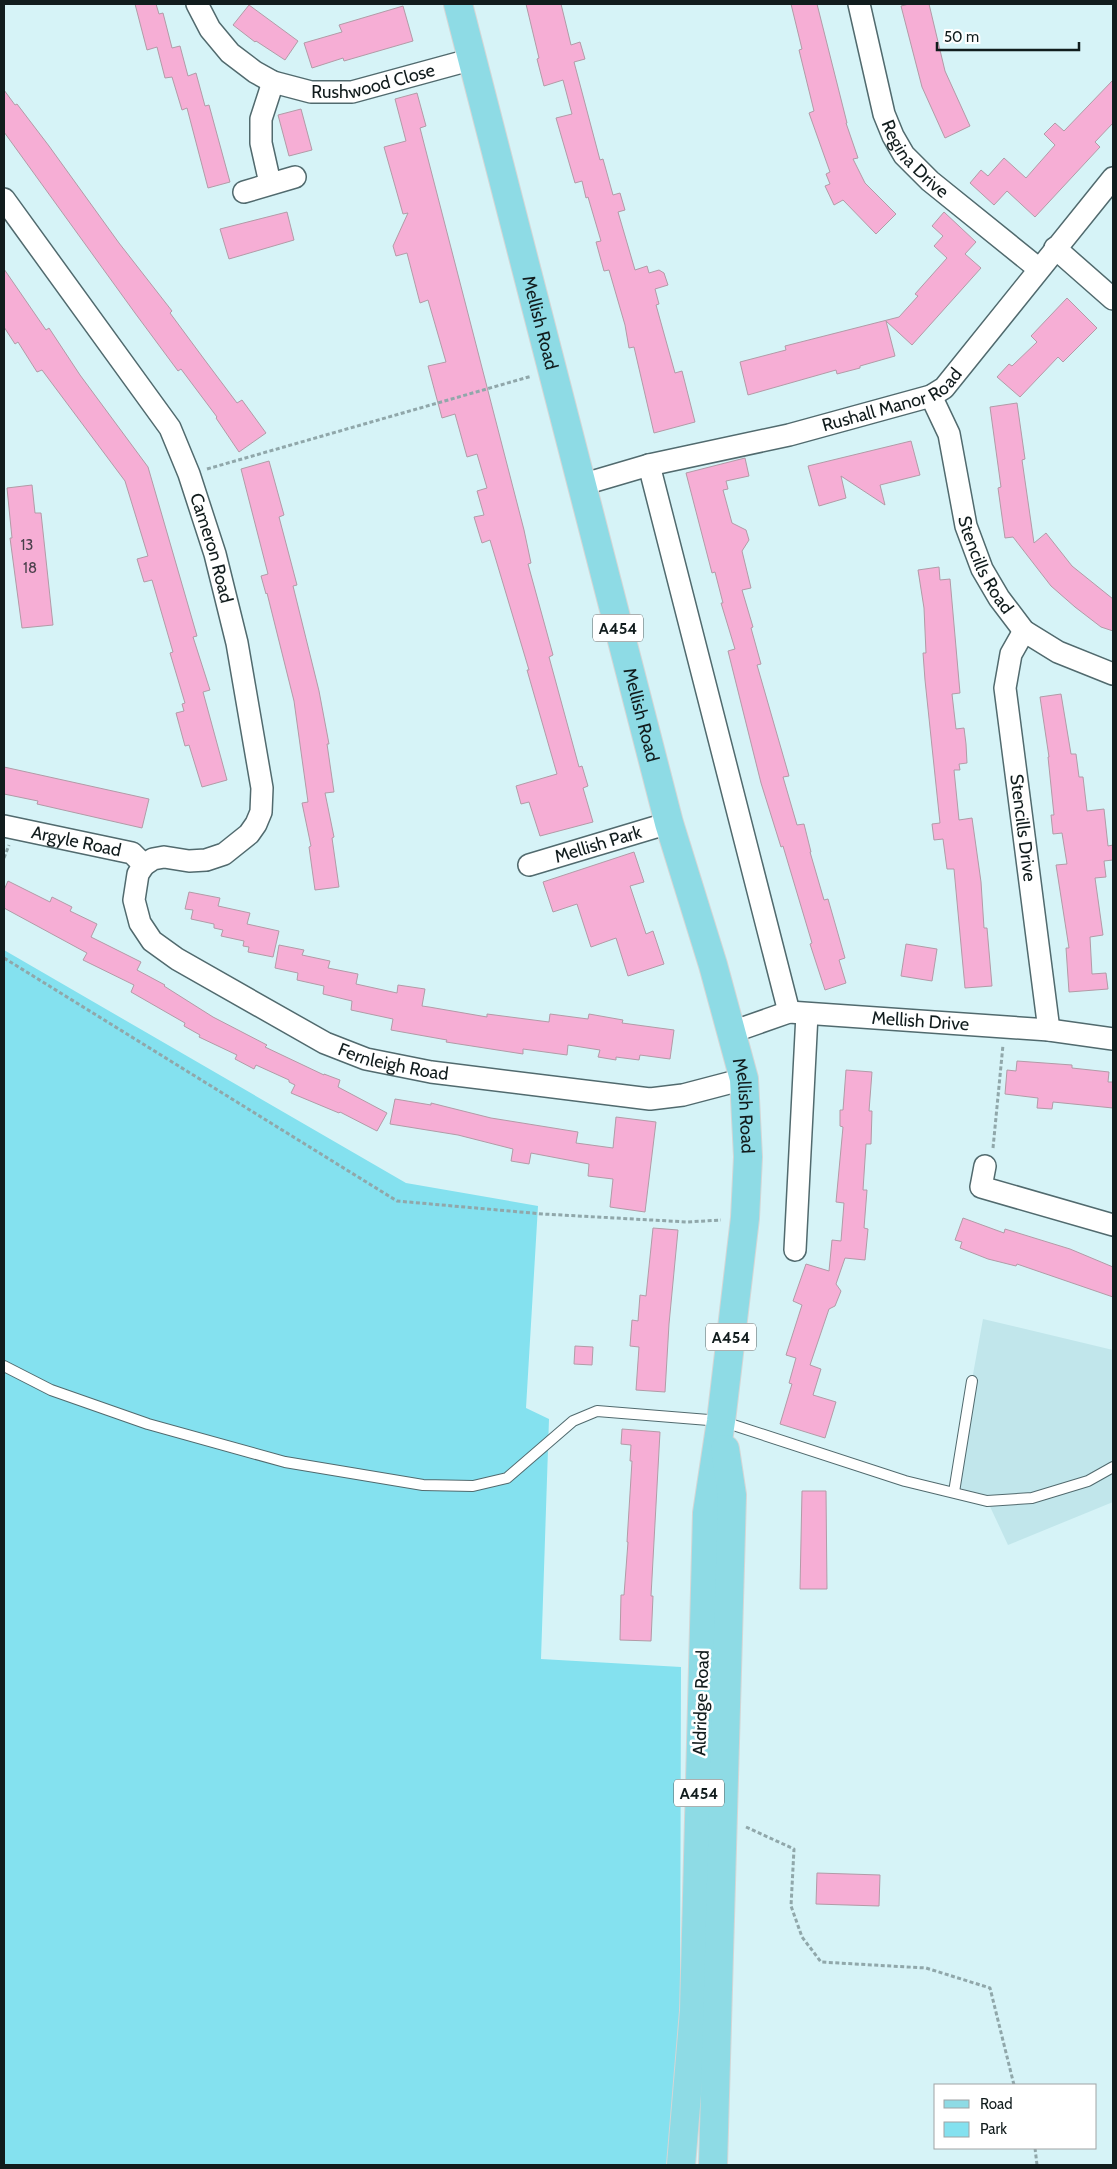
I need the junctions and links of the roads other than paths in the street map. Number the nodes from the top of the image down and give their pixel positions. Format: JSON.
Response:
{"nodes":[{"id":1,"x":197,"y":4,"type":"edge"},
{"id":2,"x":458,"y":4,"type":"edge"},
{"id":3,"x":859,"y":4,"type":"edge"},
{"id":4,"x":473,"y":59,"type":"junction"},
{"id":5,"x":273,"y":82,"type":"junction"},
{"id":6,"x":295,"y":177,"type":"dead end"},
{"id":7,"x":1113,"y":178,"type":"edge"},
{"id":8,"x":270,"y":184,"type":"junction"},
{"id":9,"x":244,"y":192,"type":"dead end"},
{"id":10,"x":8,"y":211,"type":"edge"},
{"id":11,"x":1055,"y":248,"type":"junction"},
{"id":12,"x":1040,"y":269,"type":"junction"},
{"id":13,"x":1113,"y":299,"type":"edge"},
{"id":14,"x":932,"y":396,"type":"junction"},
{"id":15,"x":649,"y":465,"type":"junction"},
{"id":16,"x":581,"y":485,"type":"junction"},
{"id":17,"x":1024,"y":631,"type":"junction"},
{"id":18,"x":1113,"y":674,"type":"edge"},
{"id":19,"x":669,"y":823,"type":"junction"},
{"id":20,"x":4,"y":826,"type":"edge"},
{"id":21,"x":144,"y":865,"type":"junction"},
{"id":22,"x":529,"y":865,"type":"dead end"},
{"id":23,"x":798,"y":1013,"type":"junction"},
{"id":24,"x":1049,"y":1030,"type":"junction"},
{"id":25,"x":732,"y":1032,"type":"junction"},
{"id":26,"x":1113,"y":1039,"type":"edge"},
{"id":27,"x":744,"y":1079,"type":"junction"},
{"id":28,"x":985,"y":1166,"type":"road end"},
{"id":29,"x":1113,"y":1225,"type":"edge"},
{"id":30,"x":796,"y":1250,"type":"dead end"},
{"id":31,"x":741,"y":1254,"type":"joint"},
{"id":32,"x":4,"y":1366,"type":"edge"},
{"id":33,"x":972,"y":1381,"type":"dead end"},
{"id":34,"x":722,"y":1421,"type":"junction"},
{"id":35,"x":1113,"y":1467,"type":"edge"},
{"id":36,"x":954,"y":1492,"type":"junction"},
{"id":37,"x":681,"y":2165,"type":"edge"},
{"id":38,"x":713,"y":2165,"type":"edge"}],
"edges":[{"from":1,"to":5,"type":"street","name":"Rushwood Close"},
{"from":2,"to":4,"type":"main road","name":"Mellish Road","number":"A454"},
{"from":3,"to":12,"type":"street","name":"Regina Drive"},
{"from":4,"to":5,"type":"street","name":"Rushwood Close"},
{"from":4,"to":16,"type":"main road","name":"Mellish Road","number":"A454"},
{"from":5,"to":8,"type":"street"},
{"from":6,"to":8,"type":"street"},
{"from":7,"to":11,"type":"street","name":"Rushall Manor Road"},
{"from":8,"to":9,"type":"street"},
{"from":10,"to":21,"type":"street","name":"Cameron Road"},
{"from":11,"to":12,"type":"street","name":"Rushall Manor Road"},
{"from":11,"to":13,"type":"street"},
{"from":12,"to":14,"type":"street","name":"Rushall Manor Road"},
{"from":14,"to":15,"type":"street","name":"Rushall Manor Road"},
{"from":14,"to":17,"type":"street","name":"Stencills Road"},
{"from":15,"to":16,"type":"street","name":"Rushall Manor Road"},
{"from":15,"to":23,"type":"street"},
{"from":16,"to":19,"type":"main road","name":"Mellish Road","number":"A454"},
{"from":17,"to":18,"type":"street","name":"Stencills Road"},
{"from":17,"to":24,"type":"street","name":"Stencills Drive"},
{"from":19,"to":22,"type":"street","name":"Mellish Park"},
{"from":19,"to":25,"type":"main road","name":"Mellish Road","number":"A454"},
{"from":20,"to":21,"type":"street","name":"Argyle Road"},
{"from":21,"to":27,"type":"street","name":"Fernleigh Road"},
{"from":23,"to":24,"type":"street","name":"Mellish Drive"},
{"from":23,"to":25,"type":"street","name":"Mellish Drive"},
{"from":23,"to":30,"type":"street"},
{"from":24,"to":26,"type":"street","name":"Mellish Drive"},
{"from":25,"to":27,"type":"main road","name":"Mellish Road","number":"A454"},
{"from":27,"to":31,"type":"main road","name":"Mellish Road","number":"A454"},
{"from":28,"to":29,"type":"street"},
{"from":31,"to":34,"type":"main road","name":"Aldridge Road","number":"A454"},
{"from":32,"to":34,"type":"lane"},
{"from":33,"to":36,"type":"lane"},
{"from":34,"to":36,"type":"lane"},
{"from":34,"to":37,"type":"main road","name":"Aldridge Road","number":"A454"},
{"from":34,"to":38,"type":"main road","name":"Aldridge Road","number":"A454"},
{"from":35,"to":36,"type":"lane"}]}
